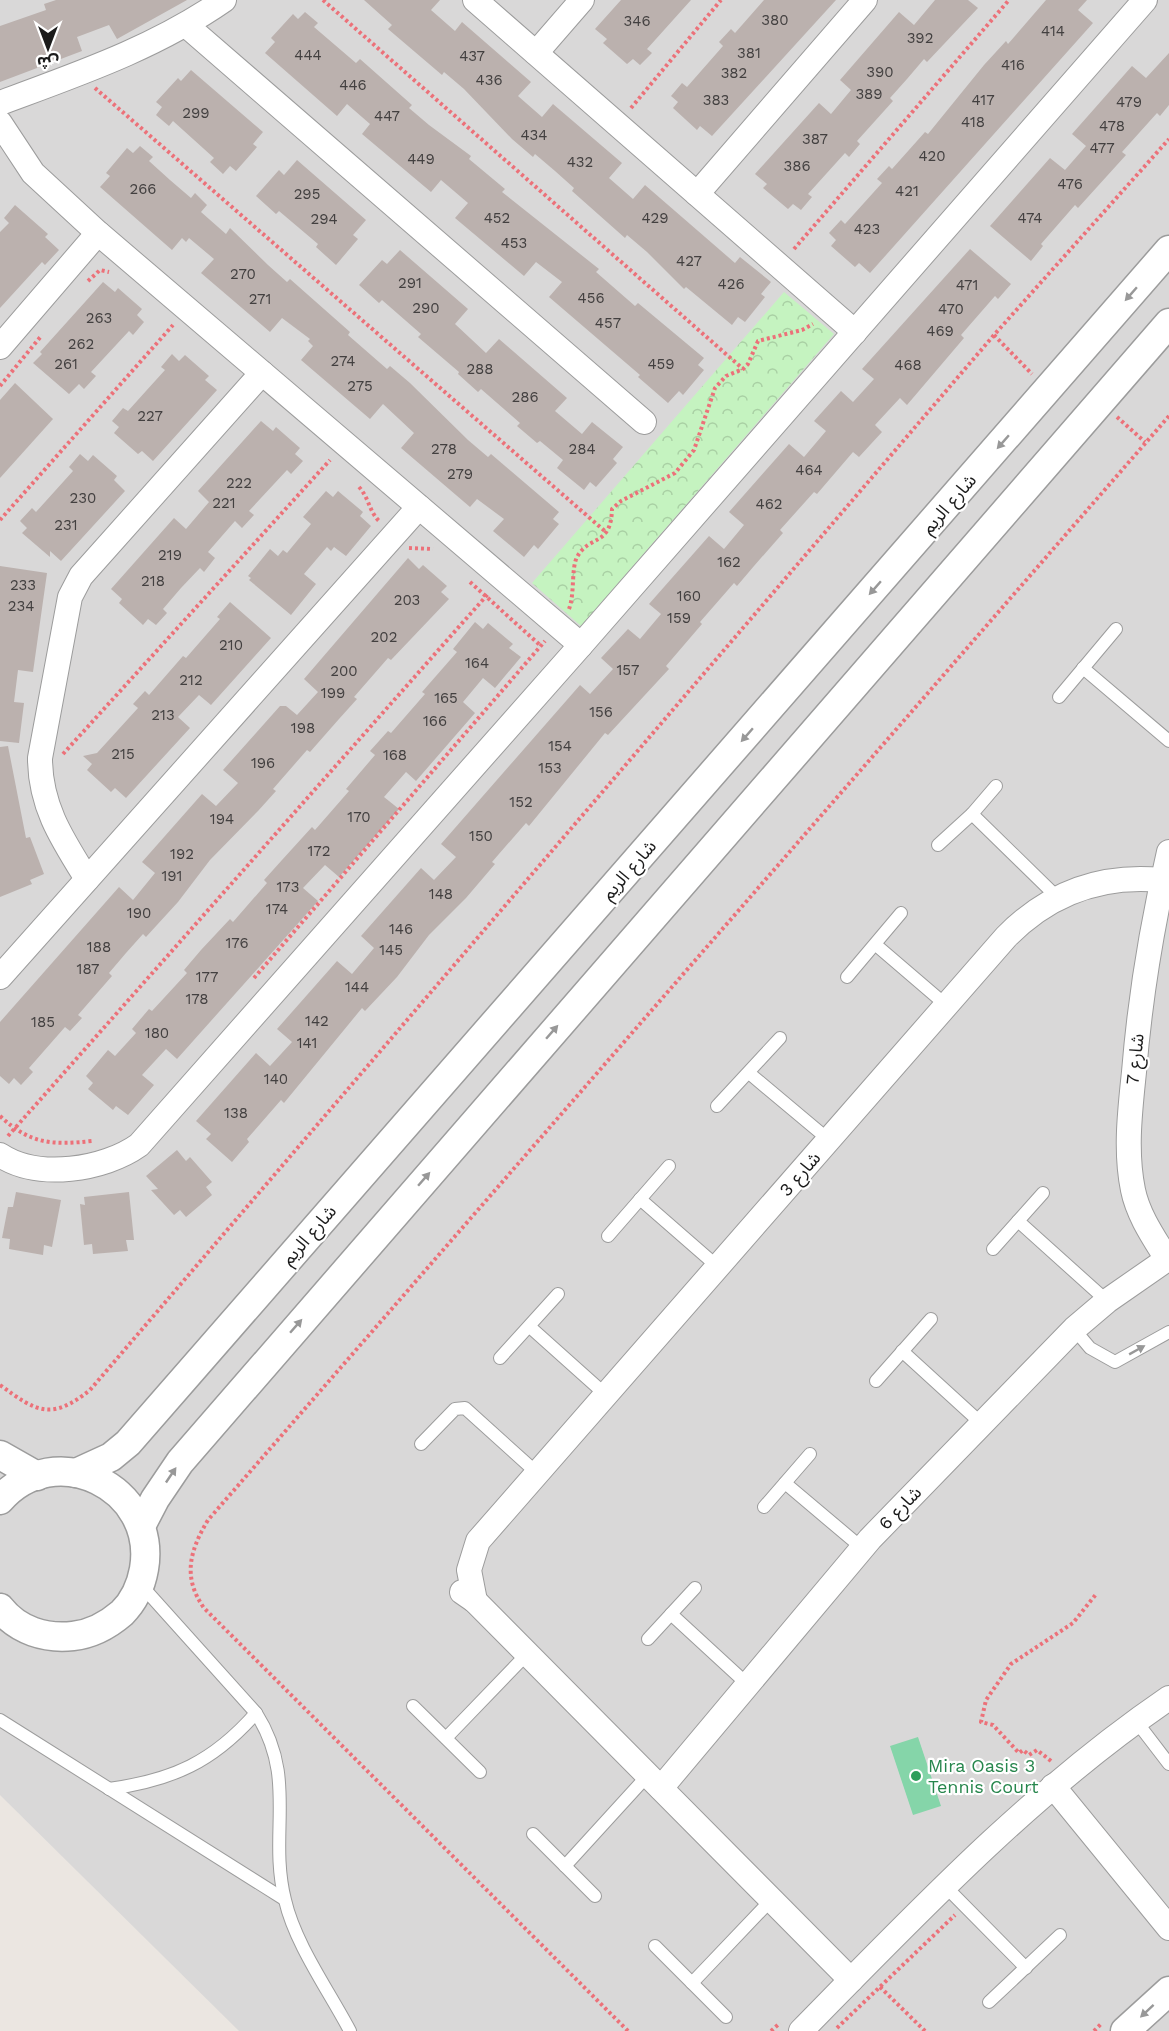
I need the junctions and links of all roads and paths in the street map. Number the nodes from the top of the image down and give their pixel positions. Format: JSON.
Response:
{"nodes":[{"id":1,"x":224,"y":0,"type":"edge"},
{"id":2,"x":323,"y":0,"type":"edge"},
{"id":3,"x":475,"y":0,"type":"edge"},
{"id":4,"x":582,"y":0,"type":"edge"},
{"id":5,"x":721,"y":0,"type":"edge"},
{"id":6,"x":865,"y":0,"type":"edge"},
{"id":7,"x":1009,"y":0,"type":"edge"},
{"id":8,"x":1145,"y":0,"type":"edge"},
{"id":9,"x":187,"y":26,"type":"junction"},
{"id":10,"x":536,"y":53,"type":"junction"},
{"id":11,"x":79,"y":74,"type":"junction"},
{"id":12,"x":0,"y":103,"type":"edge"},
{"id":13,"x":0,"y":123,"type":"edge"},
{"id":14,"x":618,"y":124,"type":"junction"},
{"id":15,"x":1169,"y":139,"type":"edge"},
{"id":16,"x":697,"y":194,"type":"junction"},
{"id":17,"x":99,"y":233,"type":"junction"},
{"id":18,"x":1169,"y":250,"type":"edge"},
{"id":19,"x":779,"y":266,"type":"junction"},
{"id":20,"x":116,"y":274,"type":"dead end"},
{"id":21,"x":83,"y":285,"type":"dead end"},
{"id":22,"x":187,"y":308,"type":"junction"},
{"id":23,"x":828,"y":309,"type":"junction"},
{"id":24,"x":1169,"y":323,"type":"edge"},
{"id":25,"x":45,"y":331,"type":"dead end"},
{"id":26,"x":855,"y":332,"type":"junction"},
{"id":27,"x":0,"y":348,"type":"edge"},
{"id":28,"x":743,"y":369,"type":"junction"},
{"id":29,"x":262,"y":373,"type":"junction"},
{"id":30,"x":0,"y":387,"type":"edge"},
{"id":31,"x":1112,"y":412,"type":"dead end"},
{"id":32,"x":644,"y":422,"type":"dead end"},
{"id":33,"x":1145,"y":442,"type":"dead end"},
{"id":34,"x":324,"y":451,"type":"dead end"},
{"id":35,"x":332,"y":458,"type":"junction"},
{"id":36,"x":339,"y":466,"type":"dead end"},
{"id":37,"x":354,"y":482,"type":"dead end"},
{"id":38,"x":419,"y":507,"type":"junction"},
{"id":39,"x":0,"y":520,"type":"edge"},
{"id":40,"x":607,"y":533,"type":"junction"},
{"id":41,"x":394,"y":535,"type":"junction"},
{"id":42,"x":442,"y":557,"type":"dead end"},
{"id":43,"x":502,"y":578,"type":"junction"},
{"id":44,"x":468,"y":580,"type":"dead end"},
{"id":45,"x":486,"y":596,"type":"junction"},
{"id":46,"x":558,"y":626,"type":"junction"},
{"id":47,"x":1116,"y":628,"type":"dead end"},
{"id":48,"x":581,"y":645,"type":"junction"},
{"id":49,"x":541,"y":646,"type":"junction"},
{"id":50,"x":1083,"y":668,"type":"junction"},
{"id":51,"x":1059,"y":697,"type":"dead end"},
{"id":52,"x":1169,"y":741,"type":"edge"},
{"id":53,"x":40,"y":779,"type":"junction"},
{"id":54,"x":996,"y":786,"type":"dead end"},
{"id":55,"x":972,"y":814,"type":"junction"},
{"id":56,"x":938,"y":845,"type":"dead end"},
{"id":57,"x":1169,"y":852,"type":"edge"},
{"id":58,"x":87,"y":879,"type":"junction"},
{"id":59,"x":1162,"y":880,"type":"junction"},
{"id":60,"x":1057,"y":897,"type":"junction"},
{"id":61,"x":902,"y":914,"type":"dead end"},
{"id":62,"x":876,"y":945,"type":"junction"},
{"id":63,"x":0,"y":976,"type":"edge"},
{"id":64,"x":847,"y":977,"type":"dead end"},
{"id":65,"x":252,"y":980,"type":"dead end"},
{"id":66,"x":946,"y":1005,"type":"junction"},
{"id":67,"x":780,"y":1038,"type":"dead end"},
{"id":68,"x":749,"y":1073,"type":"junction"},
{"id":69,"x":717,"y":1106,"type":"dead end"},
{"id":70,"x":0,"y":1116,"type":"edge"},
{"id":71,"x":14,"y":1130,"type":"junction"},
{"id":72,"x":99,"y":1140,"type":"dead end"},
{"id":73,"x":829,"y":1140,"type":"junction"},
{"id":74,"x":4,"y":1146,"type":"edge"},
{"id":75,"x":669,"y":1166,"type":"dead end"},
{"id":76,"x":1042,"y":1193,"type":"dead end"},
{"id":77,"x":640,"y":1199,"type":"junction"},
{"id":78,"x":1018,"y":1221,"type":"junction"},
{"id":79,"x":608,"y":1236,"type":"dead end"},
{"id":80,"x":993,"y":1249,"type":"dead end"},
{"id":81,"x":1168,"y":1259,"type":"edge"},
{"id":82,"x":718,"y":1268,"type":"junction"},
{"id":83,"x":558,"y":1294,"type":"dead end"},
{"id":84,"x":1107,"y":1301,"type":"junction"},
{"id":85,"x":931,"y":1319,"type":"dead end"},
{"id":86,"x":530,"y":1328,"type":"junction"},
{"id":87,"x":1074,"y":1329,"type":"junction"},
{"id":88,"x":1169,"y":1332,"type":"edge"},
{"id":89,"x":902,"y":1351,"type":"junction"},
{"id":90,"x":500,"y":1358,"type":"dead end"},
{"id":91,"x":876,"y":1381,"type":"dead end"},
{"id":92,"x":0,"y":1385,"type":"edge"},
{"id":93,"x":606,"y":1395,"type":"junction"},
{"id":94,"x":982,"y":1424,"type":"junction"},
{"id":95,"x":421,"y":1444,"type":"dead end"},
{"id":96,"x":810,"y":1454,"type":"dead end"},
{"id":97,"x":0,"y":1455,"type":"edge"},
{"id":98,"x":76,"y":1473,"type":"junction"},
{"id":99,"x":537,"y":1473,"type":"junction"},
{"id":100,"x":37,"y":1476,"type":"junction"},
{"id":101,"x":785,"y":1483,"type":"junction"},
{"id":102,"x":0,"y":1500,"type":"edge"},
{"id":103,"x":764,"y":1507,"type":"dead end"},
{"id":104,"x":141,"y":1526,"type":"junction"},
{"id":105,"x":862,"y":1548,"type":"junction"},
{"id":106,"x":141,"y":1585,"type":"junction"},
{"id":107,"x":695,"y":1588,"type":"dead end"},
{"id":108,"x":1097,"y":1593,"type":"dead end"},
{"id":109,"x":0,"y":1608,"type":"edge"},
{"id":110,"x":671,"y":1614,"type":"junction"},
{"id":111,"x":648,"y":1639,"type":"dead end"},
{"id":112,"x":527,"y":1654,"type":"junction"},
{"id":113,"x":747,"y":1683,"type":"junction"},
{"id":114,"x":1169,"y":1698,"type":"edge"},
{"id":115,"x":413,"y":1706,"type":"dead end"},
{"id":116,"x":256,"y":1713,"type":"junction"},
{"id":117,"x":0,"y":1720,"type":"edge"},
{"id":118,"x":1136,"y":1721,"type":"junction"},
{"id":119,"x":446,"y":1738,"type":"junction"},
{"id":120,"x":1169,"y":1764,"type":"edge"},
{"id":121,"x":480,"y":1772,"type":"dead end"},
{"id":122,"x":1060,"y":1781,"type":"junction"},
{"id":123,"x":654,"y":1782,"type":"junction"},
{"id":124,"x":109,"y":1789,"type":"junction"},
{"id":125,"x":532,"y":1834,"type":"dead end"},
{"id":126,"x":565,"y":1866,"type":"junction"},
{"id":127,"x":944,"y":1885,"type":"junction"},
{"id":128,"x":595,"y":1896,"type":"dead end"},
{"id":129,"x":284,"y":1899,"type":"junction"},
{"id":130,"x":771,"y":1899,"type":"junction"},
{"id":131,"x":964,"y":1906,"type":"junction"},
{"id":132,"x":1169,"y":1928,"type":"edge"},
{"id":133,"x":1060,"y":1935,"type":"dead end"},
{"id":134,"x":655,"y":1946,"type":"dead end"},
{"id":135,"x":1026,"y":1968,"type":"junction"},
{"id":136,"x":851,"y":1980,"type":"junction"},
{"id":137,"x":692,"y":1983,"type":"junction"},
{"id":138,"x":880,"y":1987,"type":"junction"},
{"id":139,"x":1169,"y":1991,"type":"edge"},
{"id":140,"x":989,"y":2002,"type":"dead end"},
{"id":141,"x":726,"y":2017,"type":"dead end"},
{"id":142,"x":350,"y":2031,"type":"edge"},
{"id":143,"x":801,"y":2031,"type":"edge"},
{"id":144,"x":835,"y":2031,"type":"edge"},
{"id":145,"x":925,"y":2031,"type":"edge"},
{"id":146,"x":1125,"y":2031,"type":"edge"}],
"edges":[{"from":1,"to":9,"type":"street"},
{"from":2,"to":28,"type":"path"},
{"from":3,"to":10,"type":"street"},
{"from":4,"to":10,"type":"street"},
{"from":5,"to":14,"type":"path"},
{"from":6,"to":16,"type":"street"},
{"from":7,"to":19,"type":"path"},
{"from":8,"to":26,"type":"street"},
{"from":9,"to":11,"type":"street"},
{"from":9,"to":32,"type":"street"},
{"from":10,"to":14,"type":"street"},
{"from":11,"to":12,"type":"street"},
{"from":11,"to":40,"type":"path"},
{"from":13,"to":17,"type":"street"},
{"from":14,"to":16,"type":"street"},
{"from":15,"to":92,"type":"path"},
{"from":16,"to":19,"type":"street"},
{"from":17,"to":22,"type":"street"},
{"from":17,"to":27,"type":"street"},
{"from":18,"to":98,"type":"street","name":"شارع الريم","one_way":true},
{"from":19,"to":23,"type":"street"},
{"from":20,"to":21,"type":"path"},
{"from":22,"to":29,"type":"street"},
{"from":22,"to":39,"type":"path"},
{"from":23,"to":26,"type":"street"},
{"from":23,"to":28,"type":"path"},
{"from":104,"to":24,"type":"street","one_way":true},
{"from":25,"to":30,"type":"path"},
{"from":26,"to":48,"type":"street"},
{"from":28,"to":40,"type":"path"},
{"from":29,"to":38,"type":"street"},
{"from":29,"to":53,"type":"street"},
{"from":31,"to":33,"type":"path"},
{"from":34,"to":35,"type":"path"},
{"from":35,"to":36,"type":"path"},
{"from":35,"to":53,"type":"path"},
{"from":37,"to":41,"type":"path"},
{"from":38,"to":41,"type":"street"},
{"from":38,"to":43,"type":"street"},
{"from":40,"to":46,"type":"path"},
{"from":41,"to":42,"type":"path"},
{"from":41,"to":58,"type":"street"},
{"from":43,"to":45,"type":"path"},
{"from":43,"to":46,"type":"street"},
{"from":44,"to":45,"type":"path"},
{"from":45,"to":49,"type":"path"},
{"from":45,"to":71,"type":"path"},
{"from":46,"to":48,"type":"street"},
{"from":46,"to":49,"type":"path"},
{"from":47,"to":50,"type":"lane"},
{"from":48,"to":74,"type":"street"},
{"from":49,"to":65,"type":"path"},
{"from":50,"to":51,"type":"lane"},
{"from":50,"to":52,"type":"lane"},
{"from":53,"to":58,"type":"street"},
{"from":54,"to":55,"type":"lane"},
{"from":55,"to":56,"type":"lane"},
{"from":55,"to":60,"type":"lane"},
{"from":57,"to":59,"type":"street","name":"شارع 7"},
{"from":58,"to":63,"type":"street"},
{"from":59,"to":60,"type":"street","name":"شارع 3"},
{"from":59,"to":81,"type":"street","name":"شارع 7"},
{"from":60,"to":66,"type":"street","name":"شارع 3"},
{"from":61,"to":62,"type":"lane"},
{"from":62,"to":64,"type":"lane"},
{"from":62,"to":66,"type":"lane"},
{"from":66,"to":73,"type":"street","name":"شارع 3"},
{"from":67,"to":68,"type":"lane"},
{"from":68,"to":69,"type":"lane"},
{"from":68,"to":73,"type":"lane"},
{"from":70,"to":71,"type":"path"},
{"from":71,"to":72,"type":"path"},
{"from":71,"to":74,"type":"path"},
{"from":73,"to":82,"type":"street","name":"شارع 3"},
{"from":75,"to":77,"type":"lane"},
{"from":76,"to":78,"type":"lane"},
{"from":77,"to":79,"type":"lane"},
{"from":77,"to":82,"type":"lane"},
{"from":78,"to":80,"type":"lane"},
{"from":78,"to":84,"type":"lane"},
{"from":81,"to":84,"type":"street","name":"شارع 6"},
{"from":82,"to":93,"type":"street","name":"شارع 3"},
{"from":83,"to":86,"type":"lane"},
{"from":84,"to":87,"type":"street","name":"شارع 6"},
{"from":85,"to":89,"type":"lane"},
{"from":86,"to":90,"type":"lane"},
{"from":86,"to":93,"type":"lane"},
{"from":87,"to":88,"type":"lane","one_way":true},
{"from":87,"to":94,"type":"street","name":"شارع 6"},
{"from":89,"to":91,"type":"lane"},
{"from":89,"to":94,"type":"lane"},
{"from":93,"to":99,"type":"street","name":"شارع 3"},
{"from":94,"to":105,"type":"street","name":"شارع 6"},
{"from":95,"to":99,"type":"lane"},
{"from":96,"to":101,"type":"lane"},
{"from":97,"to":100,"type":"street"},
{"from":98,"to":100,"type":"street"},
{"from":98,"to":104,"type":"street"},
{"from":99,"to":112,"type":"street","name":"شارع 3"},
{"from":100,"to":102,"type":"street"},
{"from":101,"to":103,"type":"lane"},
{"from":101,"to":105,"type":"lane"},
{"from":104,"to":106,"type":"street"},
{"from":105,"to":113,"type":"street","name":"شارع 6"},
{"from":106,"to":109,"type":"street"},
{"from":106,"to":116,"type":"lane"},
{"from":107,"to":110,"type":"lane"},
{"from":108,"to":122,"type":"path"},
{"from":110,"to":111,"type":"lane"},
{"from":110,"to":113,"type":"lane"},
{"from":112,"to":119,"type":"lane"},
{"from":112,"to":123,"type":"street"},
{"from":113,"to":123,"type":"street","name":"شارع 6"},
{"from":114,"to":118,"type":"street"},
{"from":115,"to":119,"type":"lane"},
{"from":116,"to":124,"type":"lane"},
{"from":116,"to":129,"type":"lane"},
{"from":117,"to":124,"type":"lane"},
{"from":118,"to":120,"type":"lane"},
{"from":118,"to":122,"type":"street"},
{"from":119,"to":121,"type":"lane"},
{"from":122,"to":127,"type":"street"},
{"from":122,"to":132,"type":"street"},
{"from":123,"to":126,"type":"lane"},
{"from":123,"to":130,"type":"street"},
{"from":124,"to":129,"type":"lane"},
{"from":125,"to":126,"type":"lane"},
{"from":126,"to":128,"type":"lane"},
{"from":127,"to":131,"type":"lane"},
{"from":127,"to":136,"type":"street"},
{"from":129,"to":142,"type":"lane"},
{"from":130,"to":136,"type":"street"},
{"from":130,"to":137,"type":"lane"},
{"from":131,"to":135,"type":"lane"},
{"from":131,"to":138,"type":"path"},
{"from":133,"to":135,"type":"lane"},
{"from":134,"to":137,"type":"lane"},
{"from":135,"to":140,"type":"lane"},
{"from":136,"to":143,"type":"street"},
{"from":137,"to":141,"type":"lane"},
{"from":138,"to":144,"type":"path"},
{"from":138,"to":145,"type":"path"},
{"from":139,"to":146,"type":"street","one_way":true}]}
